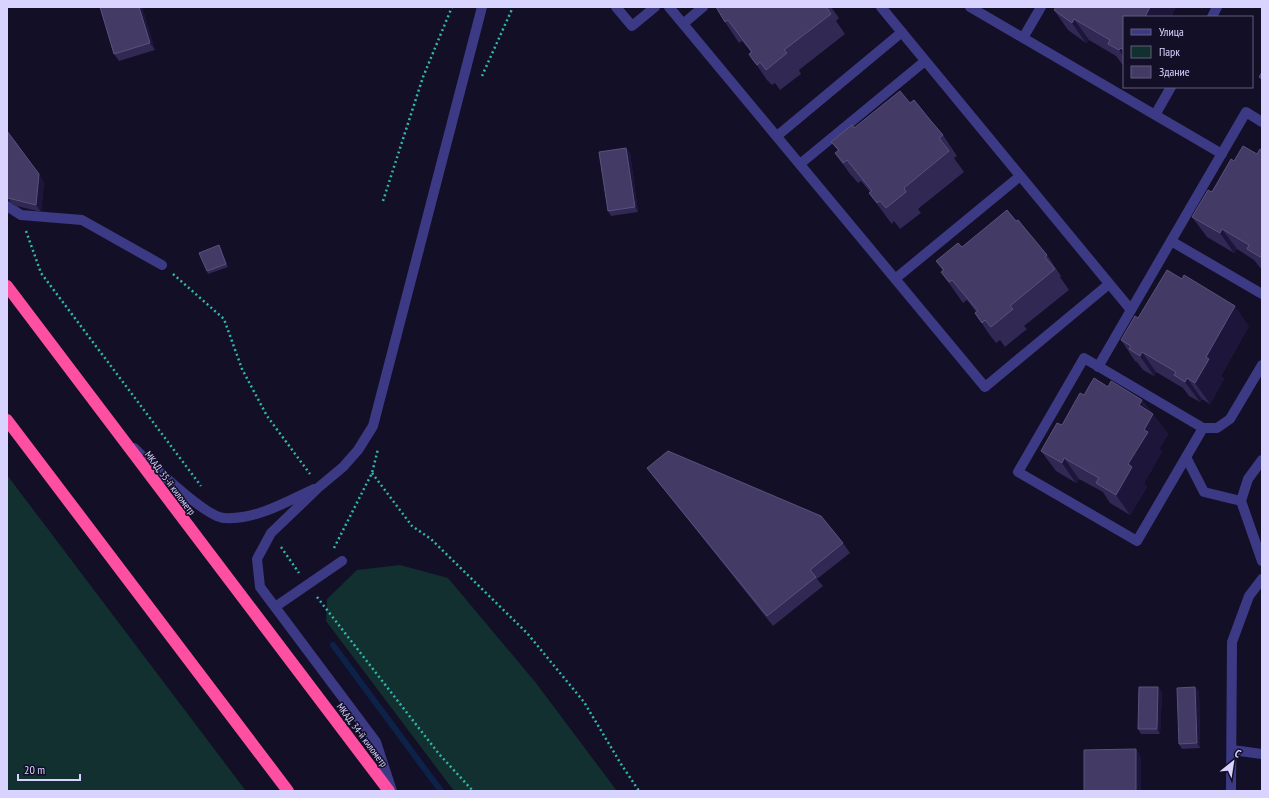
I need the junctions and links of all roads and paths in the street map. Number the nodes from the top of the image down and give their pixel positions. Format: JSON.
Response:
{"nodes":[{"id":1,"x":452,"y":7,"type":"edge"},
{"id":2,"x":482,"y":7,"type":"edge"},
{"id":3,"x":616,"y":7,"type":"edge"},
{"id":4,"x":655,"y":7,"type":"edge"},
{"id":5,"x":669,"y":7,"type":"edge"},
{"id":6,"x":704,"y":7,"type":"edge"},
{"id":7,"x":881,"y":7,"type":"edge"},
{"id":8,"x":1041,"y":7,"type":"edge"},
{"id":9,"x":1217,"y":7,"type":"edge"},
{"id":10,"x":975,"y":8,"type":"edge"},
{"id":11,"x":1212,"y":16,"type":"edge"},
{"id":12,"x":683,"y":24,"type":"junction"},
{"id":13,"x":902,"y":32,"type":"junction"},
{"id":14,"x":1023,"y":38,"type":"junction"},
{"id":15,"x":925,"y":61,"type":"junction"},
{"id":16,"x":1170,"y":88,"type":"edge"},
{"id":17,"x":1155,"y":114,"type":"junction"},
{"id":18,"x":1262,"y":122,"type":"edge"},
{"id":19,"x":777,"y":136,"type":"junction"},
{"id":20,"x":1222,"y":154,"type":"junction"},
{"id":21,"x":800,"y":164,"type":"junction"},
{"id":22,"x":1020,"y":176,"type":"junction"},
{"id":23,"x":383,"y":201,"type":"dead end"},
{"id":24,"x":7,"y":206,"type":"edge"},
{"id":25,"x":21,"y":215,"type":"junction"},
{"id":26,"x":1171,"y":241,"type":"junction"},
{"id":27,"x":162,"y":265,"type":"joint"},
{"id":28,"x":896,"y":279,"type":"junction"},
{"id":29,"x":1109,"y":284,"type":"junction"},
{"id":30,"x":7,"y":286,"type":"edge"},
{"id":31,"x":1262,"y":294,"type":"edge"},
{"id":32,"x":1131,"y":310,"type":"junction"},
{"id":33,"x":1262,"y":365,"type":"edge"},
{"id":34,"x":1098,"y":367,"type":"junction"},
{"id":35,"x":7,"y":420,"type":"edge"},
{"id":36,"x":1203,"y":428,"type":"junction"},
{"id":37,"x":118,"y":433,"type":"junction"},
{"id":38,"x":1186,"y":457,"type":"junction"},
{"id":39,"x":1262,"y":460,"type":"edge"},
{"id":40,"x":372,"y":473,"type":"dead end"},
{"id":41,"x":202,"y":487,"type":"dead end"},
{"id":42,"x":319,"y":487,"type":"junction"},
{"id":43,"x":1241,"y":501,"type":"junction"},
{"id":44,"x":271,"y":534,"type":"junction"},
{"id":45,"x":342,"y":561,"type":"dead end"},
{"id":46,"x":1262,"y":561,"type":"edge"},
{"id":47,"x":300,"y":575,"type":"dead end"},
{"id":48,"x":1262,"y":579,"type":"edge"},
{"id":49,"x":314,"y":594,"type":"dead end"},
{"id":50,"x":275,"y":607,"type":"junction"},
{"id":51,"x":316,"y":694,"type":"joint"},
{"id":52,"x":1232,"y":750,"type":"junction"},
{"id":53,"x":1262,"y":754,"type":"edge"},
{"id":54,"x":288,"y":791,"type":"edge"},
{"id":55,"x":389,"y":791,"type":"edge"},
{"id":56,"x":392,"y":791,"type":"edge"},
{"id":57,"x":473,"y":791,"type":"edge"},
{"id":58,"x":639,"y":791,"type":"edge"},
{"id":59,"x":1231,"y":791,"type":"edge"}],
"edges":[{"from":1,"to":23,"type":"path"},
{"from":2,"to":42,"type":"street"},
{"from":3,"to":4,"type":"street"},
{"from":5,"to":12,"type":"street"},
{"from":6,"to":12,"type":"street"},
{"from":7,"to":13,"type":"street"},
{"from":8,"to":14,"type":"street"},
{"from":9,"to":11,"type":"street"},
{"from":10,"to":14,"type":"street"},
{"from":12,"to":19,"type":"street"},
{"from":13,"to":15,"type":"street"},
{"from":13,"to":19,"type":"street"},
{"from":14,"to":17,"type":"street"},
{"from":15,"to":21,"type":"street"},
{"from":15,"to":22,"type":"street"},
{"from":16,"to":17,"type":"street"},
{"from":17,"to":20,"type":"street"},
{"from":18,"to":20,"type":"street"},
{"from":19,"to":21,"type":"street"},
{"from":20,"to":26,"type":"street"},
{"from":21,"to":28,"type":"street"},
{"from":22,"to":28,"type":"street"},
{"from":22,"to":29,"type":"street"},
{"from":24,"to":25,"type":"street"},
{"from":25,"to":27,"type":"street"},
{"from":25,"to":41,"type":"path"},
{"from":26,"to":31,"type":"street"},
{"from":26,"to":32,"type":"street"},
{"from":27,"to":42,"type":"path"},
{"from":28,"to":29,"type":"street"},
{"from":29,"to":32,"type":"street"},
{"from":30,"to":37,"type":"highway","name":"МКАД, 35-й километр"},
{"from":32,"to":34,"type":"street"},
{"from":33,"to":36,"type":"street"},
{"from":34,"to":36,"type":"street"},
{"from":34,"to":38,"type":"street"},
{"from":35,"to":54,"type":"highway"},
{"from":36,"to":38,"type":"street"},
{"from":37,"to":42,"type":"street"},
{"from":37,"to":51,"type":"highway","name":"МКАД, 35-й километр"},
{"from":38,"to":43,"type":"street"},
{"from":39,"to":43,"type":"street"},
{"from":40,"to":58,"type":"path"},
{"from":42,"to":44,"type":"street"},
{"from":43,"to":46,"type":"street"},
{"from":44,"to":47,"type":"path"},
{"from":44,"to":50,"type":"street"},
{"from":45,"to":50,"type":"street"},
{"from":48,"to":52,"type":"street"},
{"from":49,"to":57,"type":"path"},
{"from":50,"to":56,"type":"street"},
{"from":51,"to":55,"type":"highway","name":"МКАД, 34-й километр"},
{"from":52,"to":53,"type":"street"},
{"from":52,"to":59,"type":"street"}]}
